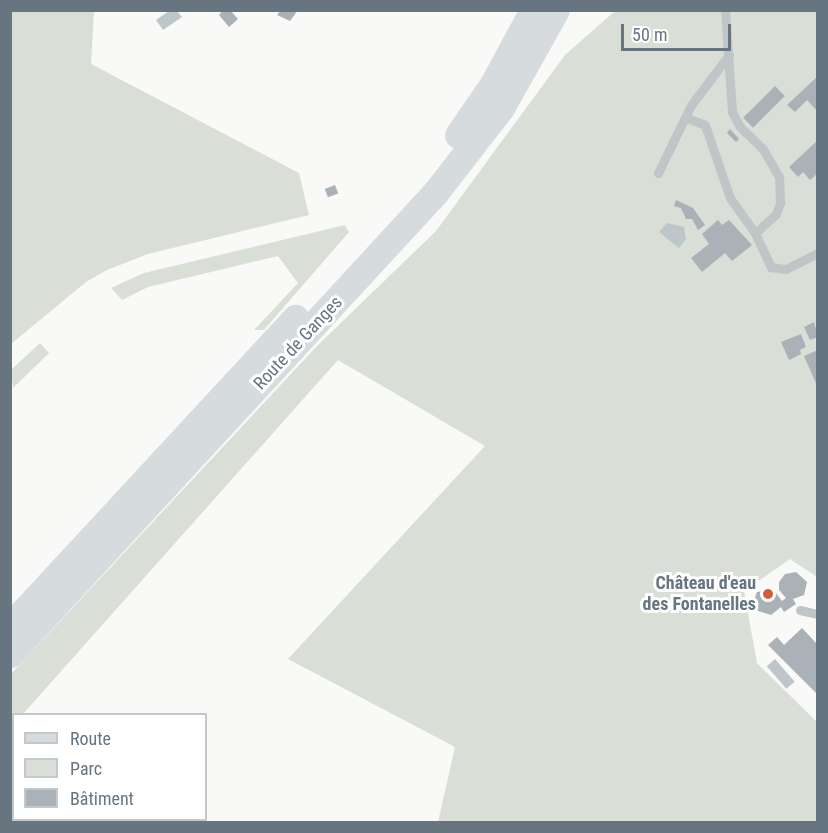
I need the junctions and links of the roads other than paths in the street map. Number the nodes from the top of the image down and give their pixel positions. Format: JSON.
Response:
{"nodes":[{"id":1,"x":533,"y":10,"type":"edge"},
{"id":2,"x":556,"y":10,"type":"edge"},
{"id":3,"x":725,"y":10,"type":"edge"},
{"id":4,"x":729,"y":55,"type":"junction"},
{"id":5,"x":687,"y":118,"type":"junction"},
{"id":6,"x":658,"y":173,"type":"dead end"},
{"id":7,"x":755,"y":233,"type":"junction"},
{"id":8,"x":818,"y":253,"type":"edge"},
{"id":9,"x":800,"y":610,"type":"dead end"},
{"id":10,"x":818,"y":614,"type":"edge"},
{"id":11,"x":10,"y":624,"type":"edge"},
{"id":12,"x":10,"y":654,"type":"edge"}],
"edges":[{"from":1,"to":11,"type":"main road","name":"Route de Ganges"},
{"from":2,"to":12,"type":"main road","name":"Route de Ganges"},
{"from":3,"to":4,"type":"lane"},
{"from":4,"to":5,"type":"lane"},
{"from":4,"to":7,"type":"lane"},
{"from":5,"to":6,"type":"lane"},
{"from":5,"to":7,"type":"lane"},
{"from":7,"to":8,"type":"lane"},
{"from":9,"to":10,"type":"lane"}]}
